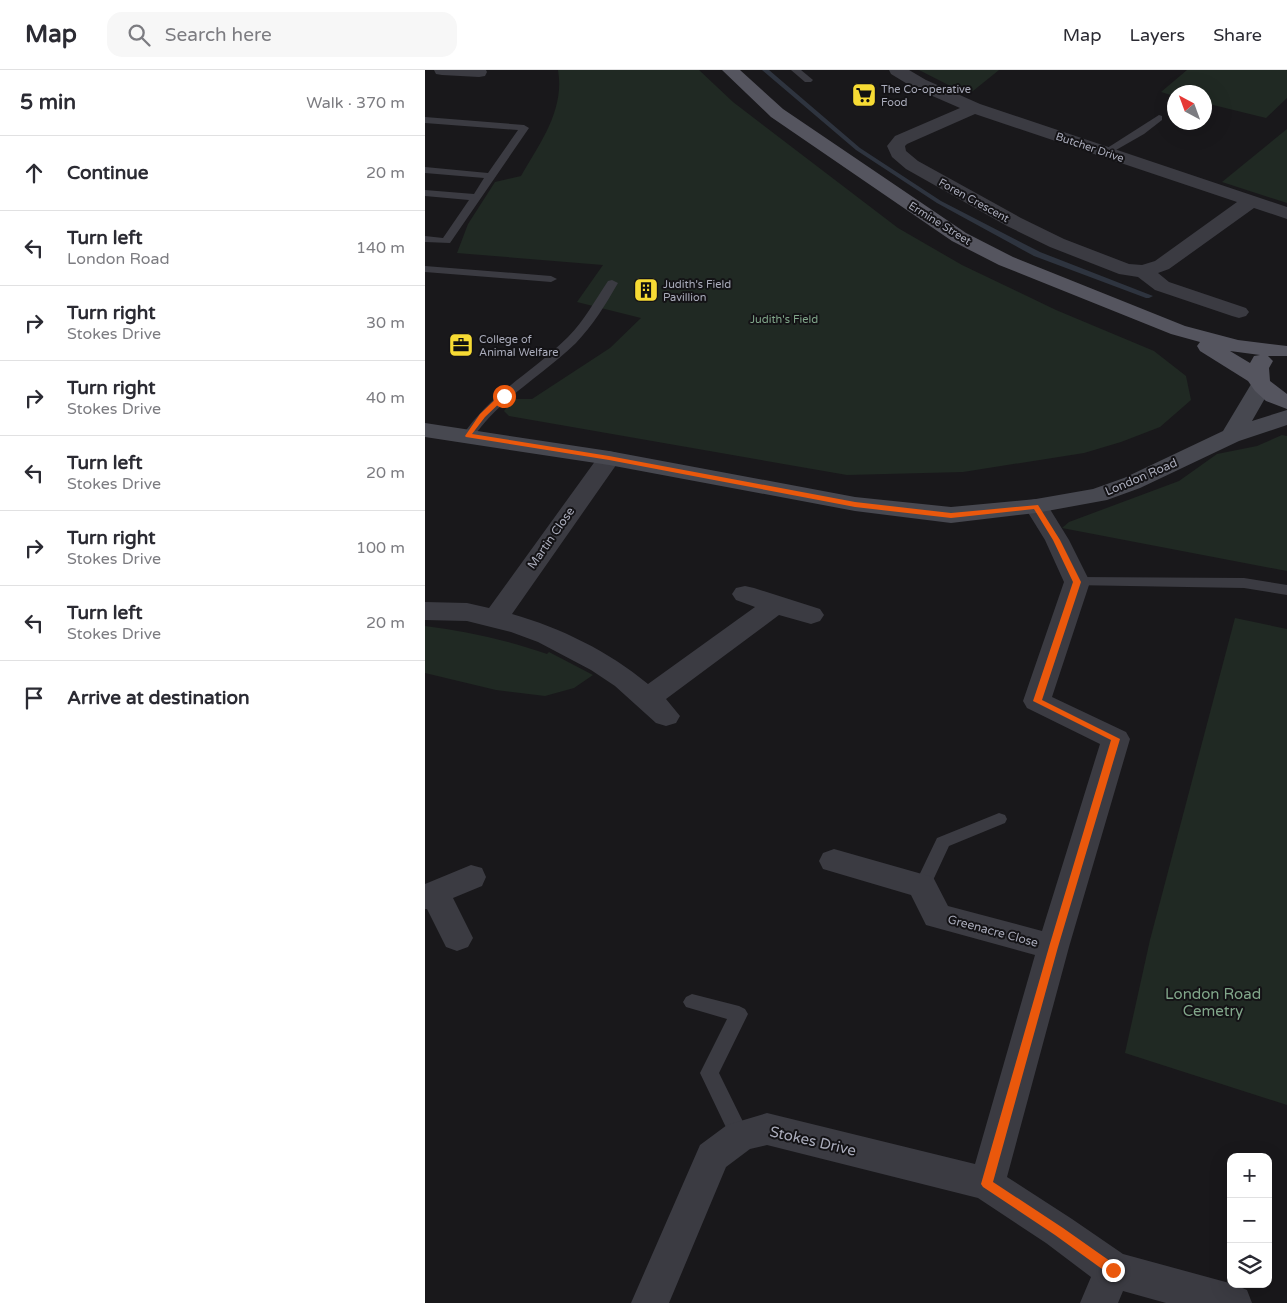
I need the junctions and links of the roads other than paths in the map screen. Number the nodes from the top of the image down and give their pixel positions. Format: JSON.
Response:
{"nodes":[{"id":1,"x":443,"y":70,"type":"edge"},
{"id":2,"x":730,"y":70,"type":"edge"},
{"id":3,"x":795,"y":70,"type":"edge"},
{"id":4,"x":897,"y":70,"type":"edge"},
{"id":5,"x":480,"y":71,"type":"edge"},
{"id":6,"x":807,"y":80,"type":"dead end"},
{"id":7,"x":467,"y":88,"type":"dead end"},
{"id":8,"x":974,"y":108,"type":"junction"},
{"id":9,"x":1159,"y":118,"type":"dead end"},
{"id":10,"x":425,"y":120,"type":"edge"},
{"id":11,"x":1105,"y":152,"type":"junction"},
{"id":12,"x":425,"y":170,"type":"edge"},
{"id":13,"x":490,"y":176,"type":"junction"},
{"id":14,"x":425,"y":193,"type":"edge"},
{"id":15,"x":476,"y":197,"type":"junction"},
{"id":16,"x":1251,"y":200,"type":"junction"},
{"id":17,"x":1287,"y":213,"type":"edge"},
{"id":18,"x":425,"y":239,"type":"edge"},
{"id":19,"x":425,"y":269,"type":"edge"},
{"id":20,"x":1143,"y":271,"type":"junction"},
{"id":21,"x":551,"y":279,"type":"dead end"},
{"id":22,"x":612,"y":283,"type":"dead end"},
{"id":23,"x":1239,"y":312,"type":"dead end"},
{"id":24,"x":1178,"y":330,"type":"junction"},
{"id":25,"x":1284,"y":351,"type":"edge"},
{"id":26,"x":1259,"y":381,"type":"junction"},
{"id":27,"x":1287,"y":402,"type":"edge"},
{"id":28,"x":1287,"y":417,"type":"edge"},
{"id":29,"x":425,"y":430,"type":"edge"},
{"id":30,"x":468,"y":436,"type":"junction"},
{"id":31,"x":1231,"y":436,"type":"junction"},
{"id":32,"x":609,"y":458,"type":"junction"},
{"id":33,"x":1036,"y":506,"type":"junction"},
{"id":34,"x":1077,"y":582,"type":"junction"},
{"id":35,"x":1287,"y":590,"type":"edge"},
{"id":36,"x":745,"y":594,"type":"dead end"},
{"id":37,"x":775,"y":605,"type":"junction"},
{"id":38,"x":425,"y":611,"type":"edge"},
{"id":39,"x":811,"y":615,"type":"dead end"},
{"id":40,"x":495,"y":618,"type":"junction"},
{"id":41,"x":999,"y":820,"type":"dead end"},
{"id":42,"x":834,"y":861,"type":"dead end"},
{"id":43,"x":471,"y":877,"type":"dead end"},
{"id":44,"x":922,"y":886,"type":"junction"},
{"id":45,"x":430,"y":896,"type":"edge"},
{"id":46,"x":457,"y":938,"type":"dead end"},
{"id":47,"x":1053,"y":947,"type":"junction"},
{"id":48,"x":692,"y":1002,"type":"dead end"},
{"id":49,"x":740,"y":1136,"type":"junction"},
{"id":50,"x":987,"y":1184,"type":"junction"},
{"id":51,"x":1106,"y":1287,"type":"edge"},
{"id":52,"x":650,"y":1303,"type":"edge"},
{"id":53,"x":1233,"y":1303,"type":"edge"}],
"edges":[{"from":1,"to":5,"type":"street"},
{"from":2,"to":24,"type":"main road","name":"Ermine Street"},
{"from":3,"to":6,"type":"lane"},
{"from":4,"to":8,"type":"street","name":"Butcher Drive"},
{"from":5,"to":7,"type":"street"},
{"from":8,"to":11,"type":"street","name":"Butcher Drive"},
{"from":8,"to":20,"type":"street","name":"Foren Crescent"},
{"from":9,"to":11,"type":"lane"},
{"from":10,"to":13,"type":"lane"},
{"from":11,"to":16,"type":"street","name":"Butcher Drive"},
{"from":12,"to":13,"type":"lane"},
{"from":13,"to":15,"type":"lane"},
{"from":14,"to":15,"type":"lane"},
{"from":15,"to":18,"type":"lane"},
{"from":16,"to":17,"type":"street","name":"Butcher Drive"},
{"from":16,"to":20,"type":"street"},
{"from":19,"to":21,"type":"lane"},
{"from":20,"to":23,"type":"street","name":"Foren Crescent"},
{"from":22,"to":30,"type":"lane"},
{"from":24,"to":25,"type":"main road","name":"Ermine Street"},
{"from":24,"to":26,"type":"main road","name":"Ermine Street"},
{"from":25,"to":26,"type":"main road"},
{"from":26,"to":27,"type":"main road","name":"Ermine Street"},
{"from":26,"to":31,"type":"street"},
{"from":28,"to":31,"type":"street","name":"London Road"},
{"from":29,"to":30,"type":"street","name":"London Road"},
{"from":30,"to":32,"type":"street","name":"London Road"},
{"from":31,"to":33,"type":"street","name":"London Road"},
{"from":32,"to":33,"type":"street","name":"London Road"},
{"from":32,"to":40,"type":"street","name":"Martin Close"},
{"from":33,"to":34,"type":"street"},
{"from":34,"to":35,"type":"lane"},
{"from":34,"to":47,"type":"street"},
{"from":36,"to":37,"type":"street"},
{"from":37,"to":39,"type":"street"},
{"from":37,"to":40,"type":"street"},
{"from":38,"to":40,"type":"street"},
{"from":41,"to":44,"type":"lane"},
{"from":42,"to":44,"type":"street"},
{"from":43,"to":45,"type":"street"},
{"from":44,"to":47,"type":"street","name":"Greenacre Close"},
{"from":45,"to":46,"type":"street"},
{"from":47,"to":50,"type":"street"},
{"from":48,"to":49,"type":"lane"},
{"from":49,"to":50,"type":"street","name":"Stokes Drive"},
{"from":49,"to":52,"type":"street","name":"Stokes Drive"},
{"from":50,"to":51,"type":"street","name":"Stokes Drive"},
{"from":51,"to":53,"type":"street","name":"Stokes Drive"}]}
